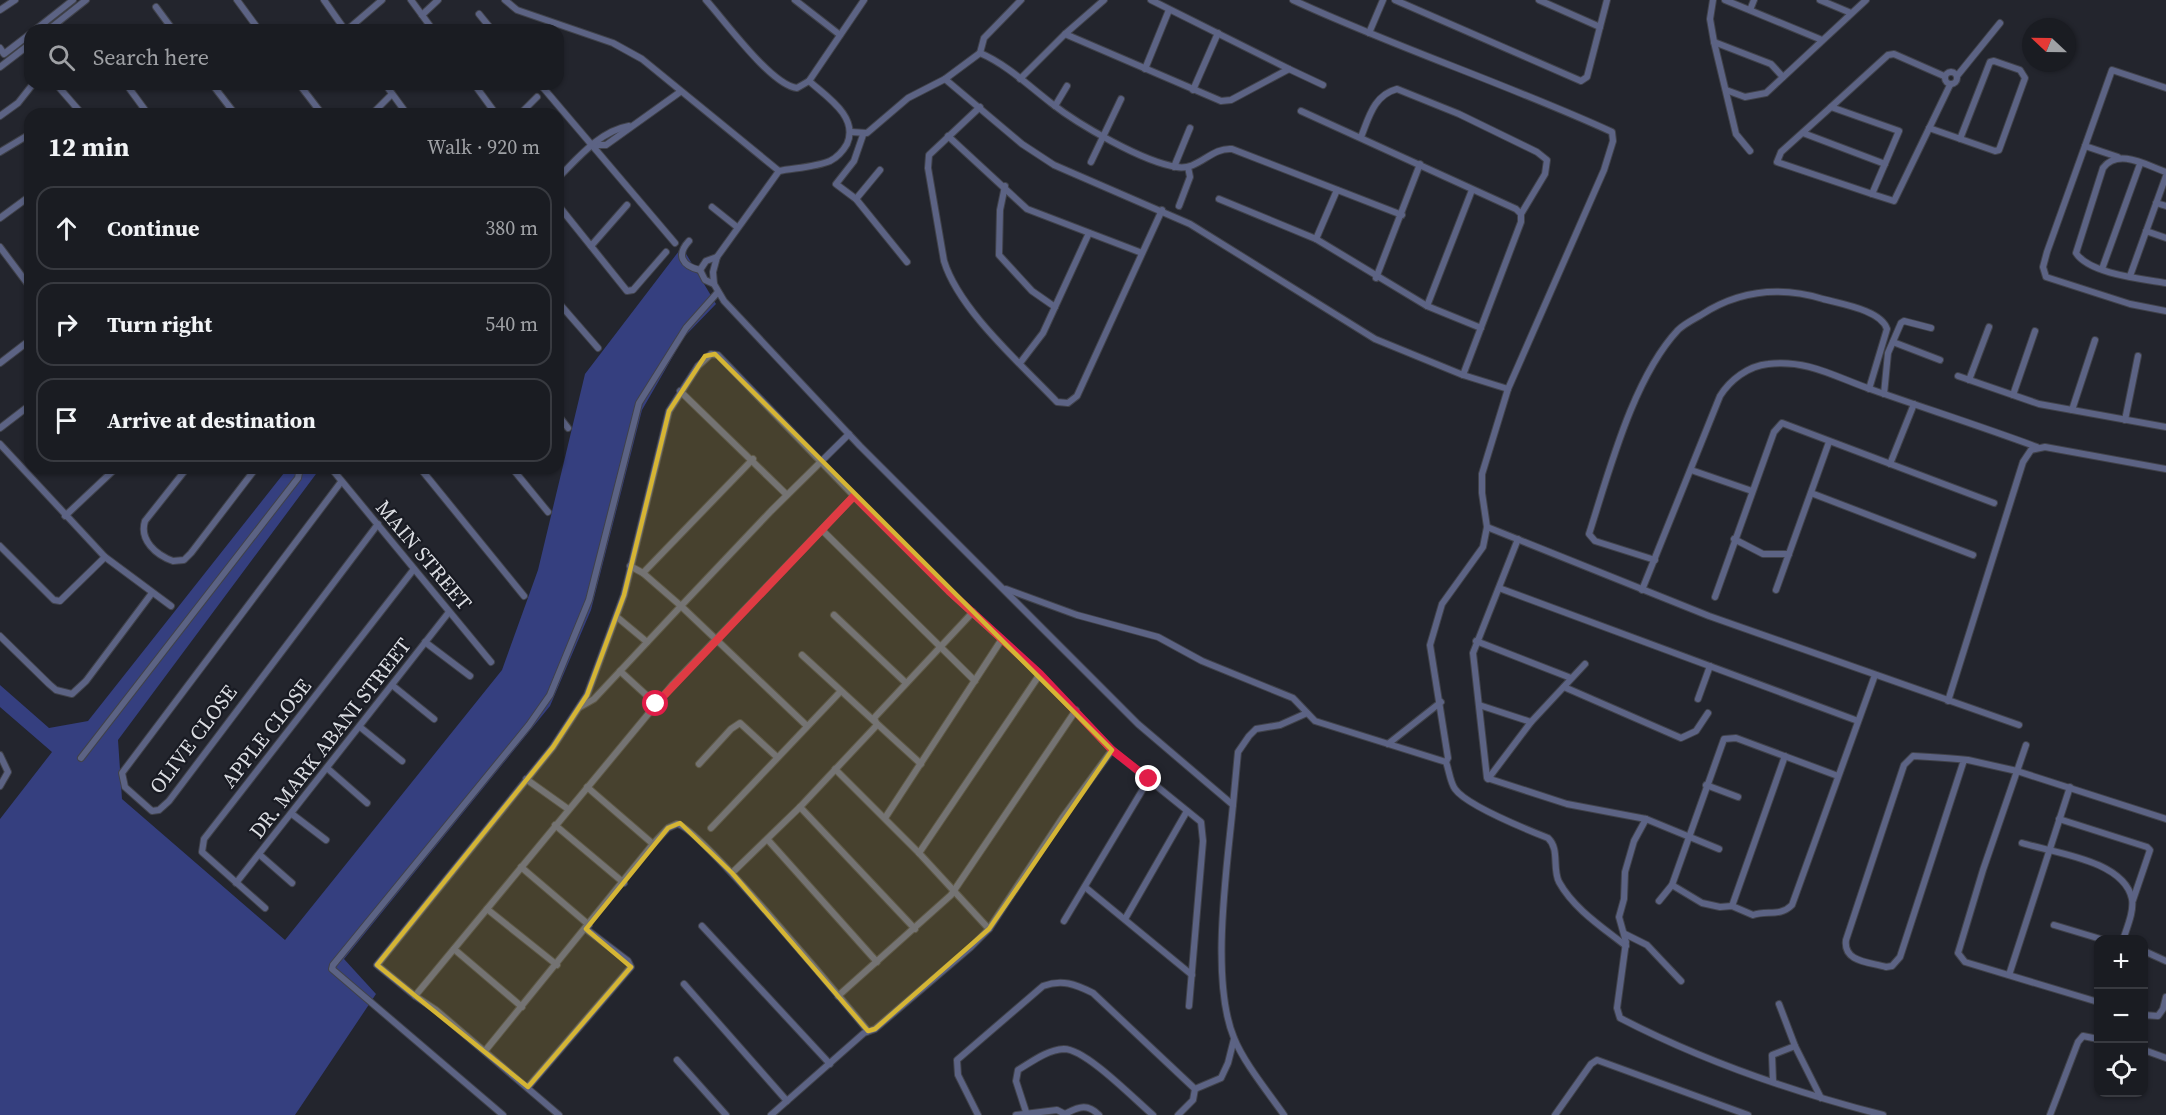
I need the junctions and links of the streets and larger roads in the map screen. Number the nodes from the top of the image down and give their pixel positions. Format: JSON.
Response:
{"nodes":[{"id":1,"x":15,"y":0,"type":"edge"},
{"id":2,"x":73,"y":0,"type":"edge"},
{"id":3,"x":86,"y":0,"type":"edge"},
{"id":4,"x":237,"y":0,"type":"edge"},
{"id":5,"x":324,"y":0,"type":"edge"},
{"id":6,"x":382,"y":0,"type":"edge"},
{"id":7,"x":411,"y":0,"type":"edge"},
{"id":8,"x":438,"y":0,"type":"edge"},
{"id":9,"x":505,"y":0,"type":"edge"},
{"id":10,"x":706,"y":0,"type":"edge"},
{"id":11,"x":795,"y":0,"type":"edge"},
{"id":12,"x":864,"y":0,"type":"edge"},
{"id":13,"x":1021,"y":0,"type":"edge"},
{"id":14,"x":1104,"y":0,"type":"edge"},
{"id":15,"x":1151,"y":0,"type":"edge"},
{"id":16,"x":1293,"y":0,"type":"edge"},
{"id":17,"x":1383,"y":0,"type":"edge"},
{"id":18,"x":1395,"y":0,"type":"edge"},
{"id":19,"x":1539,"y":0,"type":"edge"},
{"id":20,"x":1607,"y":0,"type":"edge"},
{"id":21,"x":1713,"y":0,"type":"edge"},
{"id":22,"x":1725,"y":0,"type":"edge"},
{"id":23,"x":1754,"y":0,"type":"edge"},
{"id":24,"x":1821,"y":0,"type":"edge"},
{"id":25,"x":1866,"y":0,"type":"edge"},
{"id":26,"x":156,"y":7,"type":"dead end"},
{"id":27,"x":0,"y":10,"type":"edge"},
{"id":28,"x":1169,"y":10,"type":"junction"},
{"id":29,"x":1750,"y":10,"type":"junction"},
{"id":30,"x":1851,"y":13,"type":"junction"},
{"id":31,"x":479,"y":14,"type":"dead end"},
{"id":32,"x":422,"y":15,"type":"junction"},
{"id":33,"x":2000,"y":23,"type":"dead end"},
{"id":34,"x":43,"y":24,"type":"edge"},
{"id":35,"x":56,"y":24,"type":"edge"},
{"id":36,"x":169,"y":24,"type":"edge"},
{"id":37,"x":255,"y":24,"type":"edge"},
{"id":38,"x":342,"y":24,"type":"edge"},
{"id":39,"x":353,"y":24,"type":"edge"},
{"id":40,"x":429,"y":24,"type":"edge"},
{"id":41,"x":487,"y":24,"type":"edge"},
{"id":42,"x":552,"y":24,"type":"edge"},
{"id":43,"x":1600,"y":27,"type":"junction"},
{"id":44,"x":564,"y":28,"type":"edge"},
{"id":45,"x":1218,"y":33,"type":"junction"},
{"id":46,"x":1369,"y":33,"type":"junction"},
{"id":47,"x":1065,"y":34,"type":"junction"},
{"id":48,"x":840,"y":35,"type":"junction"},
{"id":49,"x":24,"y":39,"type":"edge"},
{"id":50,"x":1822,"y":40,"type":"junction"},
{"id":51,"x":1714,"y":42,"type":"junction"},
{"id":52,"x":0,"y":48,"type":"edge"},
{"id":53,"x":24,"y":51,"type":"edge"},
{"id":54,"x":980,"y":53,"type":"junction"},
{"id":55,"x":0,"y":67,"type":"edge"},
{"id":56,"x":1145,"y":69,"type":"junction"},
{"id":57,"x":1289,"y":69,"type":"junction"},
{"id":58,"x":1944,"y":76,"type":"junction"},
{"id":59,"x":1957,"y":76,"type":"junction"},
{"id":60,"x":1783,"y":77,"type":"junction"},
{"id":61,"x":945,"y":79,"type":"junction"},
{"id":62,"x":1020,"y":79,"type":"junction"},
{"id":63,"x":809,"y":81,"type":"junction"},
{"id":64,"x":1323,"y":85,"type":"dead end"},
{"id":65,"x":1950,"y":85,"type":"junction"},
{"id":66,"x":1066,"y":86,"type":"dead end"},
{"id":67,"x":2166,"y":88,"type":"edge"},
{"id":68,"x":28,"y":90,"type":"edge"},
{"id":69,"x":61,"y":90,"type":"edge"},
{"id":70,"x":130,"y":90,"type":"edge"},
{"id":71,"x":216,"y":90,"type":"edge"},
{"id":72,"x":304,"y":90,"type":"edge"},
{"id":73,"x":389,"y":90,"type":"edge"},
{"id":74,"x":478,"y":90,"type":"edge"},
{"id":75,"x":545,"y":90,"type":"edge"},
{"id":76,"x":1193,"y":90,"type":"junction"},
{"id":77,"x":1726,"y":90,"type":"junction"},
{"id":78,"x":680,"y":93,"type":"junction"},
{"id":79,"x":392,"y":94,"type":"junction"},
{"id":80,"x":537,"y":97,"type":"dead end"},
{"id":81,"x":1120,"y":99,"type":"dead end"},
{"id":82,"x":1055,"y":106,"type":"junction"},
{"id":83,"x":980,"y":107,"type":"junction"},
{"id":84,"x":1831,"y":107,"type":"junction"},
{"id":85,"x":77,"y":108,"type":"edge"},
{"id":86,"x":144,"y":108,"type":"edge"},
{"id":87,"x":230,"y":108,"type":"edge"},
{"id":88,"x":317,"y":108,"type":"edge"},
{"id":89,"x":378,"y":108,"type":"edge"},
{"id":90,"x":402,"y":108,"type":"edge"},
{"id":91,"x":492,"y":108,"type":"edge"},
{"id":92,"x":526,"y":108,"type":"edge"},
{"id":93,"x":560,"y":108,"type":"edge"},
{"id":94,"x":1301,"y":111,"type":"dead end"},
{"id":95,"x":564,"y":112,"type":"edge"},
{"id":96,"x":0,"y":116,"type":"edge"},
{"id":97,"x":1190,"y":128,"type":"dead end"},
{"id":98,"x":1929,"y":128,"type":"junction"},
{"id":99,"x":851,"y":132,"type":"junction"},
{"id":100,"x":1803,"y":133,"type":"junction"},
{"id":101,"x":862,"y":135,"type":"junction"},
{"id":102,"x":1103,"y":135,"type":"junction"},
{"id":103,"x":948,"y":136,"type":"junction"},
{"id":104,"x":1361,"y":137,"type":"junction"},
{"id":105,"x":24,"y":138,"type":"edge"},
{"id":106,"x":1960,"y":139,"type":"junction"},
{"id":107,"x":592,"y":145,"type":"junction"},
{"id":108,"x":2085,"y":146,"type":"junction"},
{"id":109,"x":1749,"y":151,"type":"dead end"},
{"id":110,"x":0,"y":152,"type":"edge"},
{"id":111,"x":2118,"y":157,"type":"junction"},
{"id":112,"x":1091,"y":162,"type":"dead end"},
{"id":113,"x":1420,"y":164,"type":"junction"},
{"id":114,"x":1885,"y":164,"type":"junction"},
{"id":115,"x":2140,"y":164,"type":"junction"},
{"id":116,"x":1174,"y":167,"type":"junction"},
{"id":117,"x":1188,"y":167,"type":"junction"},
{"id":118,"x":880,"y":170,"type":"dead end"},
{"id":119,"x":779,"y":171,"type":"junction"},
{"id":120,"x":564,"y":172,"type":"edge"},
{"id":121,"x":2166,"y":174,"type":"edge"},
{"id":122,"x":1005,"y":186,"type":"junction"},
{"id":123,"x":1337,"y":190,"type":"junction"},
{"id":124,"x":1472,"y":190,"type":"junction"},
{"id":125,"x":1872,"y":194,"type":"junction"},
{"id":126,"x":856,"y":199,"type":"junction"},
{"id":127,"x":1219,"y":199,"type":"dead end"},
{"id":128,"x":24,"y":200,"type":"edge"},
{"id":129,"x":2156,"y":203,"type":"junction"},
{"id":130,"x":627,"y":205,"type":"dead end"},
{"id":131,"x":1179,"y":206,"type":"dead end"},
{"id":132,"x":2166,"y":206,"type":"edge"},
{"id":133,"x":712,"y":207,"type":"dead end"},
{"id":134,"x":1162,"y":210,"type":"junction"},
{"id":135,"x":564,"y":212,"type":"edge"},
{"id":136,"x":1521,"y":214,"type":"junction"},
{"id":137,"x":1402,"y":215,"type":"junction"},
{"id":138,"x":0,"y":218,"type":"edge"},
{"id":139,"x":737,"y":227,"type":"junction"},
{"id":140,"x":2146,"y":231,"type":"junction"},
{"id":141,"x":1089,"y":233,"type":"junction"},
{"id":142,"x":2166,"y":238,"type":"edge"},
{"id":143,"x":1316,"y":239,"type":"junction"},
{"id":144,"x":689,"y":241,"type":"dead end"},
{"id":145,"x":675,"y":243,"type":"dead end"},
{"id":146,"x":591,"y":246,"type":"junction"},
{"id":147,"x":0,"y":247,"type":"edge"},
{"id":148,"x":666,"y":252,"type":"dead end"},
{"id":149,"x":1142,"y":253,"type":"junction"},
{"id":150,"x":717,"y":257,"type":"junction"},
{"id":151,"x":907,"y":262,"type":"dead end"},
{"id":152,"x":2102,"y":269,"type":"junction"},
{"id":153,"x":700,"y":270,"type":"junction"},
{"id":154,"x":2130,"y":276,"type":"junction"},
{"id":155,"x":1376,"y":278,"type":"junction"},
{"id":156,"x":24,"y":279,"type":"edge"},
{"id":157,"x":2166,"y":283,"type":"edge"},
{"id":158,"x":714,"y":284,"type":"junction"},
{"id":159,"x":718,"y":292,"type":"junction"},
{"id":160,"x":1427,"y":306,"type":"junction"},
{"id":161,"x":1055,"y":307,"type":"junction"},
{"id":162,"x":564,"y":309,"type":"edge"},
{"id":163,"x":2166,"y":312,"type":"edge"},
{"id":164,"x":1989,"y":327,"type":"dead end"},
{"id":165,"x":1481,"y":328,"type":"junction"},
{"id":166,"x":1931,"y":328,"type":"dead end"},
{"id":167,"x":2035,"y":331,"type":"dead end"},
{"id":168,"x":2095,"y":340,"type":"dead end"},
{"id":169,"x":1893,"y":342,"type":"junction"},
{"id":170,"x":24,"y":345,"type":"edge"},
{"id":171,"x":598,"y":348,"type":"dead end"},
{"id":172,"x":2138,"y":356,"type":"dead end"},
{"id":173,"x":1940,"y":360,"type":"dead end"},
{"id":174,"x":0,"y":363,"type":"edge"},
{"id":175,"x":1020,"y":363,"type":"junction"},
{"id":176,"x":1463,"y":375,"type":"junction"},
{"id":177,"x":1958,"y":376,"type":"dead end"},
{"id":178,"x":1969,"y":380,"type":"junction"},
{"id":179,"x":1508,"y":389,"type":"junction"},
{"id":180,"x":1869,"y":389,"type":"junction"},
{"id":181,"x":680,"y":391,"type":"junction"},
{"id":182,"x":1884,"y":394,"type":"junction"},
{"id":183,"x":2013,"y":395,"type":"junction"},
{"id":184,"x":1914,"y":404,"type":"junction"},
{"id":185,"x":24,"y":410,"type":"edge"},
{"id":186,"x":2072,"y":410,"type":"junction"},
{"id":187,"x":2125,"y":420,"type":"junction"},
{"id":188,"x":564,"y":423,"type":"edge"},
{"id":189,"x":2166,"y":427,"type":"edge"},
{"id":190,"x":0,"y":428,"type":"edge"},
{"id":191,"x":568,"y":428,"type":"dead end"},
{"id":192,"x":849,"y":434,"type":"junction"},
{"id":193,"x":1829,"y":442,"type":"junction"},
{"id":194,"x":0,"y":444,"type":"edge"},
{"id":195,"x":2037,"y":447,"type":"junction"},
{"id":196,"x":753,"y":459,"type":"junction"},
{"id":197,"x":821,"y":461,"type":"junction"},
{"id":198,"x":1890,"y":464,"type":"junction"},
{"id":199,"x":2166,"y":469,"type":"edge"},
{"id":200,"x":1691,"y":470,"type":"junction"},
{"id":201,"x":24,"y":471,"type":"edge"},
{"id":202,"x":27,"y":474,"type":"edge"},
{"id":203,"x":110,"y":474,"type":"edge"},
{"id":204,"x":182,"y":474,"type":"edge"},
{"id":205,"x":251,"y":474,"type":"edge"},
{"id":206,"x":299,"y":474,"type":"edge"},
{"id":207,"x":335,"y":474,"type":"edge"},
{"id":208,"x":425,"y":474,"type":"edge"},
{"id":209,"x":517,"y":474,"type":"edge"},
{"id":210,"x":341,"y":482,"type":"junction"},
{"id":211,"x":1752,"y":491,"type":"junction"},
{"id":212,"x":1811,"y":493,"type":"junction"},
{"id":213,"x":787,"y":495,"type":"junction"},
{"id":214,"x":854,"y":496,"type":"junction"},
{"id":215,"x":1994,"y":503,"type":"dead end"},
{"id":216,"x":548,"y":512,"type":"dead end"},
{"id":217,"x":65,"y":516,"type":"junction"},
{"id":218,"x":378,"y":524,"type":"junction"},
{"id":219,"x":1487,"y":527,"type":"junction"},
{"id":220,"x":822,"y":530,"type":"junction"},
{"id":221,"x":1518,"y":539,"type":"junction"},
{"id":222,"x":1734,"y":539,"type":"junction"},
{"id":223,"x":0,"y":546,"type":"edge"},
{"id":224,"x":1789,"y":554,"type":"junction"},
{"id":225,"x":1973,"y":555,"type":"dead end"},
{"id":226,"x":105,"y":557,"type":"junction"},
{"id":227,"x":1655,"y":560,"type":"junction"},
{"id":228,"x":630,"y":566,"type":"junction"},
{"id":229,"x":414,"y":569,"type":"junction"},
{"id":230,"x":643,"y":573,"type":"junction"},
{"id":231,"x":1002,"y":587,"type":"junction"},
{"id":232,"x":1499,"y":588,"type":"junction"},
{"id":233,"x":1642,"y":590,"type":"junction"},
{"id":234,"x":1776,"y":590,"type":"dead end"},
{"id":235,"x":152,"y":593,"type":"junction"},
{"id":236,"x":524,"y":596,"type":"dead end"},
{"id":237,"x":1715,"y":597,"type":"dead end"},
{"id":238,"x":171,"y":606,"type":"dead end"},
{"id":239,"x":681,"y":606,"type":"junction"},
{"id":240,"x":449,"y":612,"type":"junction"},
{"id":241,"x":973,"y":612,"type":"junction"},
{"id":242,"x":834,"y":615,"type":"dead end"},
{"id":243,"x":617,"y":617,"type":"junction"},
{"id":244,"x":0,"y":636,"type":"edge"},
{"id":245,"x":1002,"y":639,"type":"junction"},
{"id":246,"x":717,"y":640,"type":"junction"},
{"id":247,"x":1476,"y":641,"type":"junction"},
{"id":248,"x":425,"y":642,"type":"junction"},
{"id":249,"x":647,"y":642,"type":"junction"},
{"id":250,"x":940,"y":648,"type":"junction"},
{"id":251,"x":802,"y":655,"type":"dead end"},
{"id":252,"x":491,"y":662,"type":"dead end"},
{"id":253,"x":1585,"y":664,"type":"dead end"},
{"id":254,"x":1710,"y":666,"type":"junction"},
{"id":255,"x":620,"y":671,"type":"junction"},
{"id":256,"x":1040,"y":674,"type":"junction"},
{"id":257,"x":1875,"y":675,"type":"junction"},
{"id":258,"x":470,"y":676,"type":"dead end"},
{"id":259,"x":1571,"y":678,"type":"junction"},
{"id":260,"x":975,"y":681,"type":"junction"},
{"id":261,"x":906,"y":683,"type":"junction"},
{"id":262,"x":392,"y":685,"type":"junction"},
{"id":263,"x":1564,"y":687,"type":"junction"},
{"id":264,"x":840,"y":692,"type":"junction"},
{"id":265,"x":1698,"y":699,"type":"dead end"},
{"id":266,"x":1948,"y":701,"type":"junction"},
{"id":267,"x":1441,"y":702,"type":"junction"},
{"id":268,"x":656,"y":704,"type":"junction"},
{"id":269,"x":1479,"y":705,"type":"junction"},
{"id":270,"x":579,"y":708,"type":"junction"},
{"id":271,"x":1076,"y":710,"type":"junction"},
{"id":272,"x":1306,"y":713,"type":"junction"},
{"id":273,"x":1708,"y":713,"type":"dead end"},
{"id":274,"x":434,"y":719,"type":"dead end"},
{"id":275,"x":1858,"y":721,"type":"junction"},
{"id":276,"x":1531,"y":723,"type":"junction"},
{"id":277,"x":877,"y":725,"type":"junction"},
{"id":278,"x":807,"y":726,"type":"junction"},
{"id":279,"x":2019,"y":726,"type":"dead end"},
{"id":280,"x":360,"y":727,"type":"junction"},
{"id":281,"x":1388,"y":744,"type":"junction"},
{"id":282,"x":2026,"y":745,"type":"dead end"},
{"id":283,"x":1112,"y":750,"type":"junction"},
{"id":284,"x":0,"y":755,"type":"edge"},
{"id":285,"x":1785,"y":756,"type":"junction"},
{"id":286,"x":777,"y":757,"type":"junction"},
{"id":287,"x":81,"y":758,"type":"dead end"},
{"id":288,"x":1964,"y":760,"type":"junction"},
{"id":289,"x":402,"y":761,"type":"dead end"},
{"id":290,"x":1446,"y":762,"type":"junction"},
{"id":291,"x":699,"y":764,"type":"dead end"},
{"id":292,"x":921,"y":764,"type":"junction"},
{"id":293,"x":327,"y":768,"type":"junction"},
{"id":294,"x":835,"y":769,"type":"junction"},
{"id":295,"x":2017,"y":771,"type":"junction"},
{"id":296,"x":1838,"y":776,"type":"junction"},
{"id":297,"x":526,"y":779,"type":"junction"},
{"id":298,"x":1149,"y":779,"type":"junction"},
{"id":299,"x":1488,"y":779,"type":"junction"},
{"id":300,"x":1706,"y":785,"type":"junction"},
{"id":301,"x":0,"y":786,"type":"edge"},
{"id":302,"x":587,"y":786,"type":"junction"},
{"id":303,"x":2070,"y":787,"type":"junction"},
{"id":304,"x":1738,"y":797,"type":"dead end"},
{"id":305,"x":367,"y":803,"type":"dead end"},
{"id":306,"x":1233,"y":805,"type":"junction"},
{"id":307,"x":800,"y":807,"type":"junction"},
{"id":308,"x":568,"y":809,"type":"junction"},
{"id":309,"x":1187,"y":811,"type":"junction"},
{"id":310,"x":292,"y":814,"type":"junction"},
{"id":311,"x":885,"y":818,"type":"junction"},
{"id":312,"x":1646,"y":819,"type":"junction"},
{"id":313,"x":2059,"y":819,"type":"junction"},
{"id":314,"x":2166,"y":819,"type":"edge"},
{"id":315,"x":555,"y":825,"type":"junction"},
{"id":316,"x":711,"y":828,"type":"dead end"},
{"id":317,"x":1689,"y":837,"type":"junction"},
{"id":318,"x":326,"y":840,"type":"dead end"},
{"id":319,"x":768,"y":840,"type":"junction"},
{"id":320,"x":2022,"y":843,"type":"dead end"},
{"id":321,"x":653,"y":844,"type":"junction"},
{"id":322,"x":1719,"y":849,"type":"dead end"},
{"id":323,"x":2048,"y":851,"type":"junction"},
{"id":324,"x":919,"y":853,"type":"junction"},
{"id":325,"x":260,"y":855,"type":"junction"},
{"id":326,"x":521,"y":867,"type":"junction"},
{"id":327,"x":732,"y":873,"type":"junction"},
{"id":328,"x":237,"y":883,"type":"junction"},
{"id":329,"x":292,"y":883,"type":"dead end"},
{"id":330,"x":624,"y":883,"type":"junction"},
{"id":331,"x":1672,"y":885,"type":"junction"},
{"id":332,"x":1085,"y":887,"type":"junction"},
{"id":333,"x":954,"y":891,"type":"junction"},
{"id":334,"x":1659,"y":901,"type":"dead end"},
{"id":335,"x":2132,"y":901,"type":"junction"},
{"id":336,"x":1732,"y":906,"type":"junction"},
{"id":337,"x":265,"y":908,"type":"dead end"},
{"id":338,"x":487,"y":909,"type":"junction"},
{"id":339,"x":1125,"y":919,"type":"junction"},
{"id":340,"x":1064,"y":921,"type":"dead end"},
{"id":341,"x":2054,"y":925,"type":"dead end"},
{"id":342,"x":702,"y":926,"type":"dead end"},
{"id":343,"x":588,"y":927,"type":"junction"},
{"id":344,"x":915,"y":929,"type":"junction"},
{"id":345,"x":989,"y":929,"type":"junction"},
{"id":346,"x":1625,"y":934,"type":"junction"},
{"id":347,"x":2124,"y":935,"type":"edge"},
{"id":348,"x":2094,"y":936,"type":"edge"},
{"id":349,"x":1626,"y":946,"type":"junction"},
{"id":350,"x":454,"y":949,"type":"junction"},
{"id":351,"x":2148,"y":953,"type":"edge"},
{"id":352,"x":2166,"y":961,"type":"edge"},
{"id":353,"x":877,"y":962,"type":"junction"},
{"id":354,"x":557,"y":964,"type":"junction"},
{"id":355,"x":1192,"y":975,"type":"junction"},
{"id":356,"x":2009,"y":975,"type":"junction"},
{"id":357,"x":1681,"y":981,"type":"dead end"},
{"id":358,"x":684,"y":984,"type":"dead end"},
{"id":359,"x":415,"y":996,"type":"junction"},
{"id":360,"x":838,"y":996,"type":"junction"},
{"id":361,"x":2166,"y":997,"type":"edge"},
{"id":362,"x":2094,"y":1001,"type":"edge"},
{"id":363,"x":1779,"y":1004,"type":"dead end"},
{"id":364,"x":1190,"y":1006,"type":"dead end"},
{"id":365,"x":522,"y":1007,"type":"junction"},
{"id":366,"x":2148,"y":1015,"type":"edge"},
{"id":367,"x":868,"y":1031,"type":"junction"},
{"id":368,"x":2094,"y":1038,"type":"edge"},
{"id":369,"x":1234,"y":1039,"type":"junction"},
{"id":370,"x":1795,"y":1046,"type":"junction"},
{"id":371,"x":485,"y":1051,"type":"junction"},
{"id":372,"x":2148,"y":1051,"type":"edge"},
{"id":373,"x":2166,"y":1058,"type":"edge"},
{"id":374,"x":677,"y":1060,"type":"dead end"},
{"id":375,"x":830,"y":1064,"type":"junction"},
{"id":376,"x":1773,"y":1081,"type":"junction"},
{"id":377,"x":528,"y":1087,"type":"junction"},
{"id":378,"x":1195,"y":1089,"type":"junction"},
{"id":379,"x":1821,"y":1098,"type":"junction"},
{"id":380,"x":787,"y":1101,"type":"junction"},
{"id":381,"x":1067,"y":1114,"type":"edge"},
{"id":382,"x":503,"y":1115,"type":"edge"},
{"id":383,"x":559,"y":1115,"type":"edge"},
{"id":384,"x":726,"y":1115,"type":"edge"},
{"id":385,"x":771,"y":1115,"type":"edge"},
{"id":386,"x":978,"y":1115,"type":"edge"},
{"id":387,"x":1017,"y":1115,"type":"edge"},
{"id":388,"x":1027,"y":1115,"type":"edge"},
{"id":389,"x":1099,"y":1115,"type":"edge"},
{"id":390,"x":1153,"y":1115,"type":"edge"},
{"id":391,"x":1178,"y":1115,"type":"edge"},
{"id":392,"x":1284,"y":1115,"type":"edge"},
{"id":393,"x":1555,"y":1115,"type":"edge"},
{"id":394,"x":1748,"y":1115,"type":"edge"},
{"id":395,"x":1883,"y":1115,"type":"edge"},
{"id":396,"x":2050,"y":1115,"type":"edge"}],
"edges":[{"from":1,"to":27,"type":"street"},
{"from":2,"to":34,"type":"street"},
{"from":3,"to":35,"type":"street"},
{"from":4,"to":37,"type":"street"},
{"from":5,"to":38,"type":"street"},
{"from":6,"to":39,"type":"street"},
{"from":7,"to":32,"type":"street"},
{"from":8,"to":32,"type":"street"},
{"from":9,"to":42,"type":"street"},
{"from":10,"to":63,"type":"street"},
{"from":11,"to":48,"type":"street"},
{"from":12,"to":48,"type":"street"},
{"from":13,"to":54,"type":"street"},
{"from":14,"to":47,"type":"street"},
{"from":15,"to":28,"type":"street"},
{"from":16,"to":46,"type":"street"},
{"from":17,"to":46,"type":"street"},
{"from":18,"to":43,"type":"street"},
{"from":19,"to":43,"type":"street"},
{"from":20,"to":43,"type":"street"},
{"from":21,"to":51,"type":"street"},
{"from":22,"to":29,"type":"street"},
{"from":23,"to":29,"type":"street"},
{"from":24,"to":30,"type":"street"},
{"from":25,"to":30,"type":"street"},
{"from":26,"to":36,"type":"street"},
{"from":28,"to":45,"type":"street"},
{"from":28,"to":56,"type":"street"},
{"from":29,"to":50,"type":"street"},
{"from":30,"to":50,"type":"street"},
{"from":31,"to":41,"type":"street"},
{"from":32,"to":40,"type":"street"},
{"from":33,"to":59,"type":"street"},
{"from":44,"to":78,"type":"street"},
{"from":45,"to":57,"type":"street"},
{"from":45,"to":76,"type":"street"},
{"from":46,"to":179,"type":"street"},
{"from":47,"to":56,"type":"street"},
{"from":47,"to":62,"type":"street"},
{"from":48,"to":63,"type":"street"},
{"from":49,"to":52,"type":"street"},
{"from":50,"to":60,"type":"street"},
{"from":51,"to":60,"type":"street"},
{"from":51,"to":77,"type":"street"},
{"from":53,"to":55,"type":"street"},
{"from":54,"to":61,"type":"street"},
{"from":54,"to":62,"type":"street"},
{"from":56,"to":76,"type":"street"},
{"from":57,"to":64,"type":"street"},
{"from":57,"to":76,"type":"street"},
{"from":58,"to":59,"type":"street"},
{"from":58,"to":65,"type":"street"},
{"from":58,"to":84,"type":"street"},
{"from":59,"to":65,"type":"street"},
{"from":60,"to":77,"type":"street"},
{"from":61,"to":83,"type":"street"},
{"from":61,"to":101,"type":"street"},
{"from":62,"to":82,"type":"street"},
{"from":63,"to":99,"type":"street"},
{"from":65,"to":98,"type":"street"},
{"from":66,"to":82,"type":"street"},
{"from":67,"to":108,"type":"street"},
{"from":68,"to":96,"type":"street"},
{"from":69,"to":85,"type":"street"},
{"from":70,"to":86,"type":"street"},
{"from":71,"to":87,"type":"street"},
{"from":72,"to":88,"type":"street"},
{"from":73,"to":79,"type":"street"},
{"from":74,"to":91,"type":"street"},
{"from":75,"to":93,"type":"street"},
{"from":77,"to":109,"type":"street"},
{"from":78,"to":107,"type":"street"},
{"from":78,"to":119,"type":"street"},
{"from":79,"to":89,"type":"street"},
{"from":79,"to":90,"type":"street"},
{"from":80,"to":92,"type":"street"},
{"from":81,"to":102,"type":"street"},
{"from":82,"to":102,"type":"street"},
{"from":83,"to":103,"type":"street"},
{"from":83,"to":134,"type":"street"},
{"from":84,"to":100,"type":"street"},
{"from":84,"to":114,"type":"street"},
{"from":94,"to":104,"type":"street"},
{"from":95,"to":107,"type":"street"},
{"from":97,"to":116,"type":"street"},
{"from":98,"to":106,"type":"street"},
{"from":98,"to":125,"type":"street"},
{"from":99,"to":101,"type":"street"},
{"from":99,"to":119,"type":"street"},
{"from":100,"to":114,"type":"street"},
{"from":100,"to":125,"type":"street"},
{"from":101,"to":126,"type":"street"},
{"from":102,"to":112,"type":"street"},
{"from":102,"to":116,"type":"street"},
{"from":103,"to":122,"type":"street"},
{"from":103,"to":175,"type":"street"},
{"from":104,"to":113,"type":"street"},
{"from":104,"to":136,"type":"street"},
{"from":105,"to":110,"type":"street"},
{"from":106,"to":106,"type":"street"},
{"from":107,"to":120,"type":"street"},
{"from":107,"to":145,"type":"street"},
{"from":108,"to":111,"type":"street"},
{"from":108,"to":163,"type":"street"},
{"from":111,"to":115,"type":"street"},
{"from":111,"to":152,"type":"street"},
{"from":113,"to":124,"type":"street"},
{"from":113,"to":137,"type":"street"},
{"from":114,"to":125,"type":"street"},
{"from":115,"to":121,"type":"street"},
{"from":115,"to":152,"type":"street"},
{"from":116,"to":117,"type":"street"},
{"from":117,"to":123,"type":"street"},
{"from":117,"to":131,"type":"street"},
{"from":118,"to":126,"type":"street"},
{"from":119,"to":139,"type":"street"},
{"from":121,"to":129,"type":"street"},
{"from":122,"to":141,"type":"street"},
{"from":122,"to":161,"type":"street"},
{"from":123,"to":137,"type":"street"},
{"from":123,"to":143,"type":"street"},
{"from":124,"to":136,"type":"street"},
{"from":124,"to":160,"type":"street"},
{"from":126,"to":151,"type":"street"},
{"from":127,"to":143,"type":"street"},
{"from":128,"to":138,"type":"street"},
{"from":129,"to":132,"type":"street"},
{"from":129,"to":140,"type":"street"},
{"from":130,"to":146,"type":"street"},
{"from":133,"to":139,"type":"street"},
{"from":134,"to":149,"type":"street"},
{"from":134,"to":176,"type":"street"},
{"from":135,"to":146,"type":"street"},
{"from":136,"to":165,"type":"street"},
{"from":137,"to":155,"type":"street"},
{"from":139,"to":150,"type":"street"},
{"from":140,"to":142,"type":"street"},
{"from":140,"to":154,"type":"street"},
{"from":141,"to":149,"type":"street"},
{"from":141,"to":161,"type":"street"},
{"from":143,"to":155,"type":"street"},
{"from":144,"to":153,"type":"street"},
{"from":146,"to":148,"type":"street"},
{"from":147,"to":156,"type":"street"},
{"from":149,"to":175,"type":"street"},
{"from":150,"to":153,"type":"street"},
{"from":150,"to":158,"type":"street"},
{"from":152,"to":154,"type":"street"},
{"from":153,"to":158,"type":"street"},
{"from":154,"to":157,"type":"street"},
{"from":155,"to":160,"type":"street"},
{"from":158,"to":159,"type":"street"},
{"from":159,"to":192,"type":"street"},
{"from":159,"to":382,"type":"street"},
{"from":160,"to":165,"type":"street"},
{"from":161,"to":175,"type":"street"},
{"from":162,"to":171,"type":"street"},
{"from":164,"to":178,"type":"street"},
{"from":165,"to":176,"type":"street"},
{"from":166,"to":169,"type":"street"},
{"from":167,"to":183,"type":"street"},
{"from":168,"to":186,"type":"street"},
{"from":169,"to":173,"type":"street"},
{"from":169,"to":182,"type":"street"},
{"from":170,"to":174,"type":"street"},
{"from":172,"to":187,"type":"street"},
{"from":176,"to":179,"type":"street"},
{"from":177,"to":178,"type":"street"},
{"from":178,"to":183,"type":"street"},
{"from":179,"to":219,"type":"street"},
{"from":180,"to":182,"type":"street"},
{"from":180,"to":200,"type":"street"},
{"from":180,"to":227,"type":"street"},
{"from":181,"to":196,"type":"street"},
{"from":181,"to":197,"type":"street"},
{"from":181,"to":228,"type":"street"},
{"from":182,"to":184,"type":"street"},
{"from":183,"to":186,"type":"street"},
{"from":184,"to":195,"type":"street"},
{"from":184,"to":198,"type":"street"},
{"from":185,"to":190,"type":"street"},
{"from":186,"to":187,"type":"street"},
{"from":187,"to":189,"type":"street"},
{"from":188,"to":191,"type":"street"},
{"from":192,"to":197,"type":"street"},
{"from":192,"to":231,"type":"street"},
{"from":193,"to":198,"type":"street"},
{"from":193,"to":211,"type":"street"},
{"from":193,"to":212,"type":"street"},
{"from":194,"to":201,"type":"street"},
{"from":195,"to":199,"type":"street"},
{"from":195,"to":266,"type":"street"},
{"from":196,"to":213,"type":"street"},
{"from":196,"to":230,"type":"street"},
{"from":197,"to":213,"type":"street"},
{"from":197,"to":214,"type":"street"},
{"from":198,"to":215,"type":"street"},
{"from":200,"to":211,"type":"street"},
{"from":200,"to":227,"type":"street"},
{"from":202,"to":217,"type":"street"},
{"from":203,"to":217,"type":"street"},
{"from":204,"to":205,"type":"street"},
{"from":206,"to":287,"type":"street"},
{"from":207,"to":210,"type":"street","name":"MAIN STREET"},
{"from":208,"to":236,"type":"street"},
{"from":209,"to":216,"type":"street"},
{"from":210,"to":218,"type":"street","name":"MAIN STREET"},
{"from":210,"to":218,"type":"street","name":"OLIVE CLOSE"},
{"from":211,"to":222,"type":"street"},
{"from":212,"to":224,"type":"street"},
{"from":212,"to":225,"type":"street"},
{"from":213,"to":239,"type":"street"},
{"from":214,"to":220,"type":"street"},
{"from":214,"to":241,"type":"street"},
{"from":217,"to":226,"type":"street"},
{"from":218,"to":229,"type":"street","name":"MAIN STREET"},
{"from":219,"to":221,"type":"street"},
{"from":219,"to":267,"type":"street"},
{"from":220,"to":246,"type":"street"},
{"from":220,"to":250,"type":"street"},
{"from":221,"to":232,"type":"street"},
{"from":221,"to":233,"type":"street"},
{"from":222,"to":224,"type":"street"},
{"from":222,"to":237,"type":"street"},
{"from":223,"to":226,"type":"street"},
{"from":224,"to":234,"type":"street"},
{"from":226,"to":235,"type":"street"},
{"from":227,"to":233,"type":"street"},
{"from":228,"to":230,"type":"street"},
{"from":228,"to":243,"type":"street"},
{"from":229,"to":240,"type":"street","name":"MAIN STREET"},
{"from":229,"to":328,"type":"street","name":"APPLE CLOSE"},
{"from":230,"to":239,"type":"street"},
{"from":231,"to":272,"type":"street"},
{"from":231,"to":306,"type":"street"},
{"from":232,"to":247,"type":"street"},
{"from":232,"to":254,"type":"street"},
{"from":233,"to":257,"type":"street"},
{"from":235,"to":238,"type":"street"},
{"from":235,"to":244,"type":"street"},
{"from":239,"to":246,"type":"street"},
{"from":239,"to":249,"type":"street"},
{"from":240,"to":248,"type":"street","name":"DR. MARK ABANI STREET"},
{"from":240,"to":252,"type":"street","name":"MAIN STREET"},
{"from":241,"to":245,"type":"street"},
{"from":241,"to":250,"type":"street"},
{"from":242,"to":261,"type":"street"},
{"from":243,"to":249,"type":"street"},
{"from":243,"to":270,"type":"street"},
{"from":245,"to":256,"type":"street"},
{"from":245,"to":260,"type":"street"},
{"from":246,"to":268,"type":"street"},
{"from":246,"to":278,"type":"street"},
{"from":247,"to":259,"type":"street"},
{"from":247,"to":269,"type":"street"},
{"from":248,"to":258,"type":"street"},
{"from":248,"to":262,"type":"street","name":"DR. MARK ABANI STREET"},
{"from":249,"to":255,"type":"street"},
{"from":250,"to":260,"type":"street"},
{"from":250,"to":261,"type":"street"},
{"from":251,"to":264,"type":"street"},
{"from":253,"to":259,"type":"street"},
{"from":254,"to":265,"type":"street"},
{"from":254,"to":275,"type":"street"},
{"from":255,"to":268,"type":"street"},
{"from":255,"to":270,"type":"street"},
{"from":256,"to":271,"type":"street"},
{"from":256,"to":324,"type":"street"},
{"from":257,"to":266,"type":"street"},
{"from":257,"to":275,"type":"street"},
{"from":259,"to":263,"type":"street"},
{"from":260,"to":292,"type":"street"},
{"from":261,"to":277,"type":"street"},
{"from":262,"to":274,"type":"street"},
{"from":262,"to":280,"type":"street","name":"DR. MARK ABANI STREET"},
{"from":263,"to":273,"type":"street"},
{"from":263,"to":276,"type":"street"},
{"from":264,"to":277,"type":"street"},
{"from":264,"to":278,"type":"street"},
{"from":266,"to":279,"type":"street"},
{"from":267,"to":281,"type":"street"},
{"from":267,"to":290,"type":"street"},
{"from":268,"to":302,"type":"street"},
{"from":269,"to":276,"type":"street"},
{"from":269,"to":299,"type":"street"},
{"from":270,"to":297,"type":"street"},
{"from":271,"to":283,"type":"street"},
{"from":271,"to":333,"type":"street"},
{"from":272,"to":281,"type":"street"},
{"from":272,"to":306,"type":"street"},
{"from":275,"to":296,"type":"street"},
{"from":276,"to":299,"type":"street"},
{"from":277,"to":292,"type":"street"},
{"from":277,"to":294,"type":"street"},
{"from":278,"to":286,"type":"street"},
{"from":280,"to":289,"type":"street"},
{"from":280,"to":293,"type":"street","name":"DR. MARK ABANI STREET"},
{"from":281,"to":290,"type":"street"},
{"from":282,"to":295,"type":"street"},
{"from":283,"to":298,"type":"street"},
{"from":283,"to":345,"type":"street"},
{"from":284,"to":301,"type":"street"},
{"from":285,"to":296,"type":"street"},
{"from":285,"to":300,"type":"street"},
{"from":285,"to":336,"type":"street"},
{"from":286,"to":291,"type":"street"},
{"from":286,"to":316,"type":"street"},
{"from":288,"to":288,"type":"street"},
{"from":288,"to":295,"type":"street"},
{"from":290,"to":349,"type":"street"},
{"from":292,"to":311,"type":"street"},
{"from":293,"to":305,"type":"street"},
{"from":293,"to":310,"type":"street","name":"DR. MARK ABANI STREET"},
{"from":294,"to":307,"type":"street"},
{"from":294,"to":311,"type":"street"},
{"from":295,"to":303,"type":"street"},
{"from":295,"to":356,"type":"street"},
{"from":296,"to":336,"type":"street"},
{"from":297,"to":308,"type":"street"},
{"from":297,"to":359,"type":"street"},
{"from":298,"to":309,"type":"street"},
{"from":298,"to":332,"type":"street"},
{"from":299,"to":312,"type":"street"},
{"from":300,"to":304,"type":"street"},
{"from":300,"to":317,"type":"street"},
{"from":302,"to":308,"type":"street"},
{"from":302,"to":321,"type":"street"},
{"from":303,"to":313,"type":"street"},
{"from":303,"to":314,"type":"street"},
{"from":306,"to":369,"type":"street"},
{"from":307,"to":319,"type":"street"},
{"from":307,"to":344,"type":"street"},
{"from":308,"to":315,"type":"street"},
{"from":309,"to":339,"type":"street"},
{"from":309,"to":355,"type":"street"},
{"from":310,"to":318,"type":"street"},
{"from":310,"to":325,"type":"street","name":"DR. MARK ABANI STREET"},
{"from":311,"to":324,"type":"street"},
{"from":312,"to":317,"type":"street"},
{"from":312,"to":346,"type":"street"},
{"from":313,"to":323,"type":"street"},
{"from":313,"to":335,"type":"street"},
{"from":315,"to":326,"type":"street"},
{"from":315,"to":330,"type":"street"},
{"from":317,"to":322,"type":"street"},
{"from":317,"to":331,"type":"street"},
{"from":319,"to":327,"type":"street"},
{"from":319,"to":353,"type":"street"},
{"from":320,"to":323,"type":"street"},
{"from":321,"to":327,"type":"street"},
{"from":321,"to":330,"type":"street"},
{"from":323,"to":335,"type":"street"},
{"from":323,"to":356,"type":"street"},
{"from":324,"to":333,"type":"street"},
{"from":325,"to":328,"type":"street","name":"DR. MARK ABANI STREET"},
{"from":325,"to":329,"type":"street"},
{"from":326,"to":338,"type":"street"},
{"from":326,"to":343,"type":"street"},
{"from":327,"to":360,"type":"street"},
{"from":328,"to":337,"type":"street","name":"APPLE CLOSE"},
{"from":330,"to":343,"type":"street"},
{"from":331,"to":334,"type":"street"},
{"from":331,"to":336,"type":"street"},
{"from":332,"to":339,"type":"street"},
{"from":332,"to":340,"type":"street"},
{"from":333,"to":344,"type":"street"},
{"from":333,"to":345,"type":"street"},
{"from":335,"to":347,"type":"street"},
{"from":338,"to":350,"type":"street"},
{"from":338,"to":354,"type":"street"},
{"from":339,"to":355,"type":"street"},
{"from":341,"to":348,"type":"street"},
{"from":342,"to":375,"type":"street"},
{"from":343,"to":354,"type":"street"},
{"from":343,"to":377,"type":"street"},
{"from":344,"to":353,"type":"street"},
{"from":345,"to":367,"type":"street"},
{"from":346,"to":349,"type":"street"},
{"from":346,"to":357,"type":"street"},
{"from":349,"to":376,"type":"street"},
{"from":350,"to":359,"type":"street"},
{"from":350,"to":365,"type":"street"},
{"from":351,"to":352,"type":"street"},
{"from":353,"to":360,"type":"street"},
{"from":354,"to":365,"type":"street"},
{"from":355,"to":364,"type":"street"},
{"from":356,"to":362,"type":"street"},
{"from":358,"to":380,"type":"street"},
{"from":359,"to":371,"type":"street"},
{"from":360,"to":367,"type":"street"},
{"from":361,"to":366,"type":"street"},
{"from":363,"to":370,"type":"street"},
{"from":365,"to":371,"type":"street"},
{"from":367,"to":375,"type":"street"},
{"from":368,"to":396,"type":"street"},
{"from":369,"to":378,"type":"street"},
{"from":369,"to":392,"type":"street"},
{"from":370,"to":376,"type":"street"},
{"from":370,"to":379,"type":"street"},
{"from":371,"to":377,"type":"street"},
{"from":372,"to":373,"type":"street"},
{"from":374,"to":384,"type":"street"},
{"from":375,"to":380,"type":"street"},
{"from":376,"to":379,"type":"street"},
{"from":377,"to":383,"type":"street"},
{"from":378,"to":386,"type":"street"},
{"from":378,"to":391,"type":"street"},
{"from":379,"to":395,"type":"street"},
{"from":380,"to":385,"type":"street"},
{"from":381,"to":388,"type":"street"},
{"from":381,"to":389,"type":"street"},
{"from":387,"to":388,"type":"street"},
{"from":388,"to":390,"type":"street"},
{"from":393,"to":394,"type":"street"}]}
